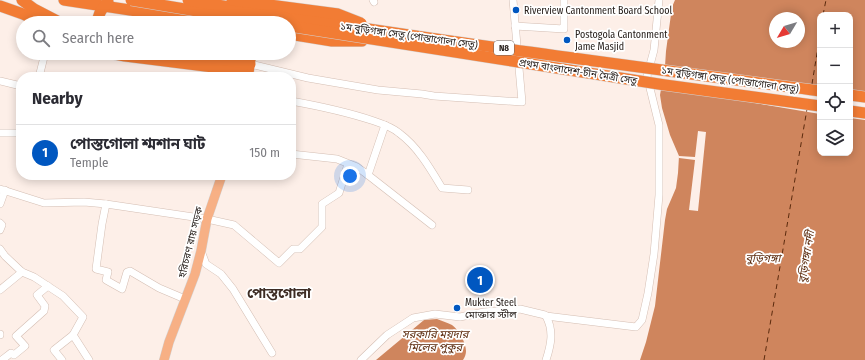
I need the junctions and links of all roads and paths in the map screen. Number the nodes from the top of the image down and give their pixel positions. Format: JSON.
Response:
{"nodes":[{"id":1,"x":22,"y":0,"type":"edge"},
{"id":2,"x":64,"y":0,"type":"edge"},
{"id":3,"x":131,"y":0,"type":"edge"},
{"id":4,"x":188,"y":0,"type":"edge"},
{"id":5,"x":232,"y":0,"type":"edge"},
{"id":6,"x":254,"y":0,"type":"edge"},
{"id":7,"x":261,"y":0,"type":"edge"},
{"id":8,"x":513,"y":0,"type":"edge"},
{"id":9,"x":564,"y":0,"type":"edge"},
{"id":10,"x":659,"y":0,"type":"edge"},
{"id":11,"x":108,"y":4,"type":"edge"},
{"id":12,"x":0,"y":6,"type":"edge"},
{"id":13,"x":27,"y":16,"type":"edge"},
{"id":14,"x":48,"y":16,"type":"edge"},
{"id":15,"x":98,"y":16,"type":"edge"},
{"id":16,"x":176,"y":16,"type":"edge"},
{"id":17,"x":227,"y":16,"type":"edge"},
{"id":18,"x":251,"y":16,"type":"edge"},
{"id":19,"x":258,"y":16,"type":"edge"},
{"id":20,"x":278,"y":16,"type":"edge"},
{"id":21,"x":296,"y":19,"type":"edge"},
{"id":22,"x":515,"y":26,"type":"junction"},
{"id":23,"x":296,"y":27,"type":"edge"},
{"id":24,"x":296,"y":35,"type":"edge"},
{"id":25,"x":380,"y":35,"type":"junction"},
{"id":26,"x":44,"y":60,"type":"edge"},
{"id":27,"x":156,"y":60,"type":"edge"},
{"id":28,"x":220,"y":60,"type":"edge"},
{"id":29,"x":233,"y":60,"type":"edge"},
{"id":30,"x":246,"y":65,"type":"edge"},
{"id":31,"x":40,"y":72,"type":"edge"},
{"id":32,"x":279,"y":72,"type":"edge"},
{"id":33,"x":296,"y":75,"type":"edge"},
{"id":34,"x":0,"y":81,"type":"edge"},
{"id":35,"x":16,"y":85,"type":"edge"},
{"id":36,"x":817,"y":91,"type":"edge"},
{"id":37,"x":853,"y":95,"type":"edge"},
{"id":38,"x":865,"y":97,"type":"edge"},
{"id":39,"x":296,"y":103,"type":"edge"},
{"id":40,"x":817,"y":106,"type":"edge"},
{"id":41,"x":853,"y":111,"type":"edge"},
{"id":42,"x":865,"y":113,"type":"edge"},
{"id":43,"x":385,"y":125,"type":"junction"},
{"id":44,"x":0,"y":133,"type":"edge"},
{"id":45,"x":16,"y":133,"type":"edge"},
{"id":46,"x":296,"y":155,"type":"edge"},
{"id":47,"x":348,"y":164,"type":"junction"},
{"id":48,"x":368,"y":175,"type":"junction"},
{"id":49,"x":220,"y":180,"type":"edge"},
{"id":50,"x":3,"y":189,"type":"edge"},
{"id":51,"x":468,"y":190,"type":"dead end"},
{"id":52,"x":0,"y":204,"type":"edge"},
{"id":53,"x":106,"y":204,"type":"junction"},
{"id":54,"x":207,"y":219,"type":"junction"},
{"id":55,"x":0,"y":223,"type":"edge"},
{"id":56,"x":432,"y":225,"type":"dead end"},
{"id":57,"x":0,"y":230,"type":"edge"},
{"id":58,"x":0,"y":249,"type":"edge"},
{"id":59,"x":201,"y":251,"type":"junction"},
{"id":60,"x":22,"y":272,"type":"junction"},
{"id":61,"x":48,"y":286,"type":"junction"},
{"id":62,"x":0,"y":290,"type":"edge"},
{"id":63,"x":185,"y":299,"type":"junction"},
{"id":64,"x":546,"y":316,"type":"junction"},
{"id":65,"x":72,"y":335,"type":"junction"},
{"id":66,"x":272,"y":353,"type":"dead end"},
{"id":67,"x":1,"y":359,"type":"edge"},
{"id":68,"x":62,"y":360,"type":"edge"},
{"id":69,"x":89,"y":360,"type":"edge"},
{"id":70,"x":164,"y":360,"type":"edge"},
{"id":71,"x":362,"y":360,"type":"edge"},
{"id":72,"x":546,"y":360,"type":"edge"}],
"edges":[{"from":1,"to":14,"type":"highway"},
{"from":2,"to":11,"type":"highway"},
{"from":3,"to":17,"type":"highway","bridge":true},
{"from":4,"to":20,"type":"highway","name":"১ম বুড়িগঙ্গা সেতু (পোস্তাগোলা সেতু)","number":"N8","bridge":true},
{"from":5,"to":25,"type":"highway","bridge":true},
{"from":6,"to":18,"type":"highway"},
{"from":7,"to":19,"type":"highway"},
{"from":8,"to":22,"type":"street"},
{"from":9,"to":22,"type":"street"},
{"from":10,"to":64,"type":"street"},
{"from":11,"to":15,"type":"highway"},
{"from":11,"to":16,"type":"highway"},
{"from":12,"to":13,"type":"highway"},
{"from":21,"to":25,"type":"highway","name":"১ম বুড়িগঙ্গা সেতু (পোস্তাগোলা সেতু)","number":"N8","bridge":true},
{"from":22,"to":33,"type":"street"},
{"from":23,"to":25,"type":"highway","name":"প্রথম বাংলাদেশ-চীন মৈত্রী সেতু","number":"N8","bridge":true},
{"from":24,"to":25,"type":"highway","bridge":true},
{"from":25,"to":36,"type":"highway","name":"১ম বুড়িগঙ্গা সেতু (পোস্তাগোলা সেতু)","number":"N8","bridge":true},
{"from":25,"to":40,"type":"highway","name":"প্রথম বাংলাদেশ-চীন মৈত্রী সেতু","number":"N8","bridge":true},
{"from":26,"to":31,"type":"street"},
{"from":27,"to":30,"type":"highway"},
{"from":28,"to":30,"type":"highway"},
{"from":29,"to":30,"type":"highway"},
{"from":30,"to":32,"type":"street"},
{"from":34,"to":35,"type":"street"},
{"from":37,"to":38,"type":"highway"},
{"from":39,"to":43,"type":"street"},
{"from":41,"to":42,"type":"highway"},
{"from":43,"to":48,"type":"street"},
{"from":43,"to":51,"type":"street"},
{"from":44,"to":45,"type":"street"},
{"from":46,"to":47,"type":"street"},
{"from":47,"to":48,"type":"street"},
{"from":47,"to":54,"type":"street"},
{"from":48,"to":56,"type":"street"},
{"from":49,"to":54,"type":"main road","name":"হরিচরণ রায় সড়ক"},
{"from":50,"to":52,"type":"street"},
{"from":50,"to":53,"type":"street"},
{"from":53,"to":54,"type":"street"},
{"from":53,"to":63,"type":"street"},
{"from":54,"to":59,"type":"main road","name":"হরিচরণ রায় সড়ক"},
{"from":55,"to":57,"type":"street"},
{"from":58,"to":60,"type":"street"},
{"from":59,"to":63,"type":"main road","name":"হরিচরণ রায় সড়ক"},
{"from":59,"to":66,"type":"street"},
{"from":60,"to":61,"type":"street"},
{"from":60,"to":62,"type":"street"},
{"from":61,"to":65,"type":"street"},
{"from":61,"to":67,"type":"street"},
{"from":63,"to":70,"type":"main road","name":"হরিচরণ রায় সড়ক"},
{"from":64,"to":71,"type":"street"},
{"from":64,"to":72,"type":"street"},
{"from":65,"to":68,"type":"street"},
{"from":65,"to":69,"type":"street"}]}
